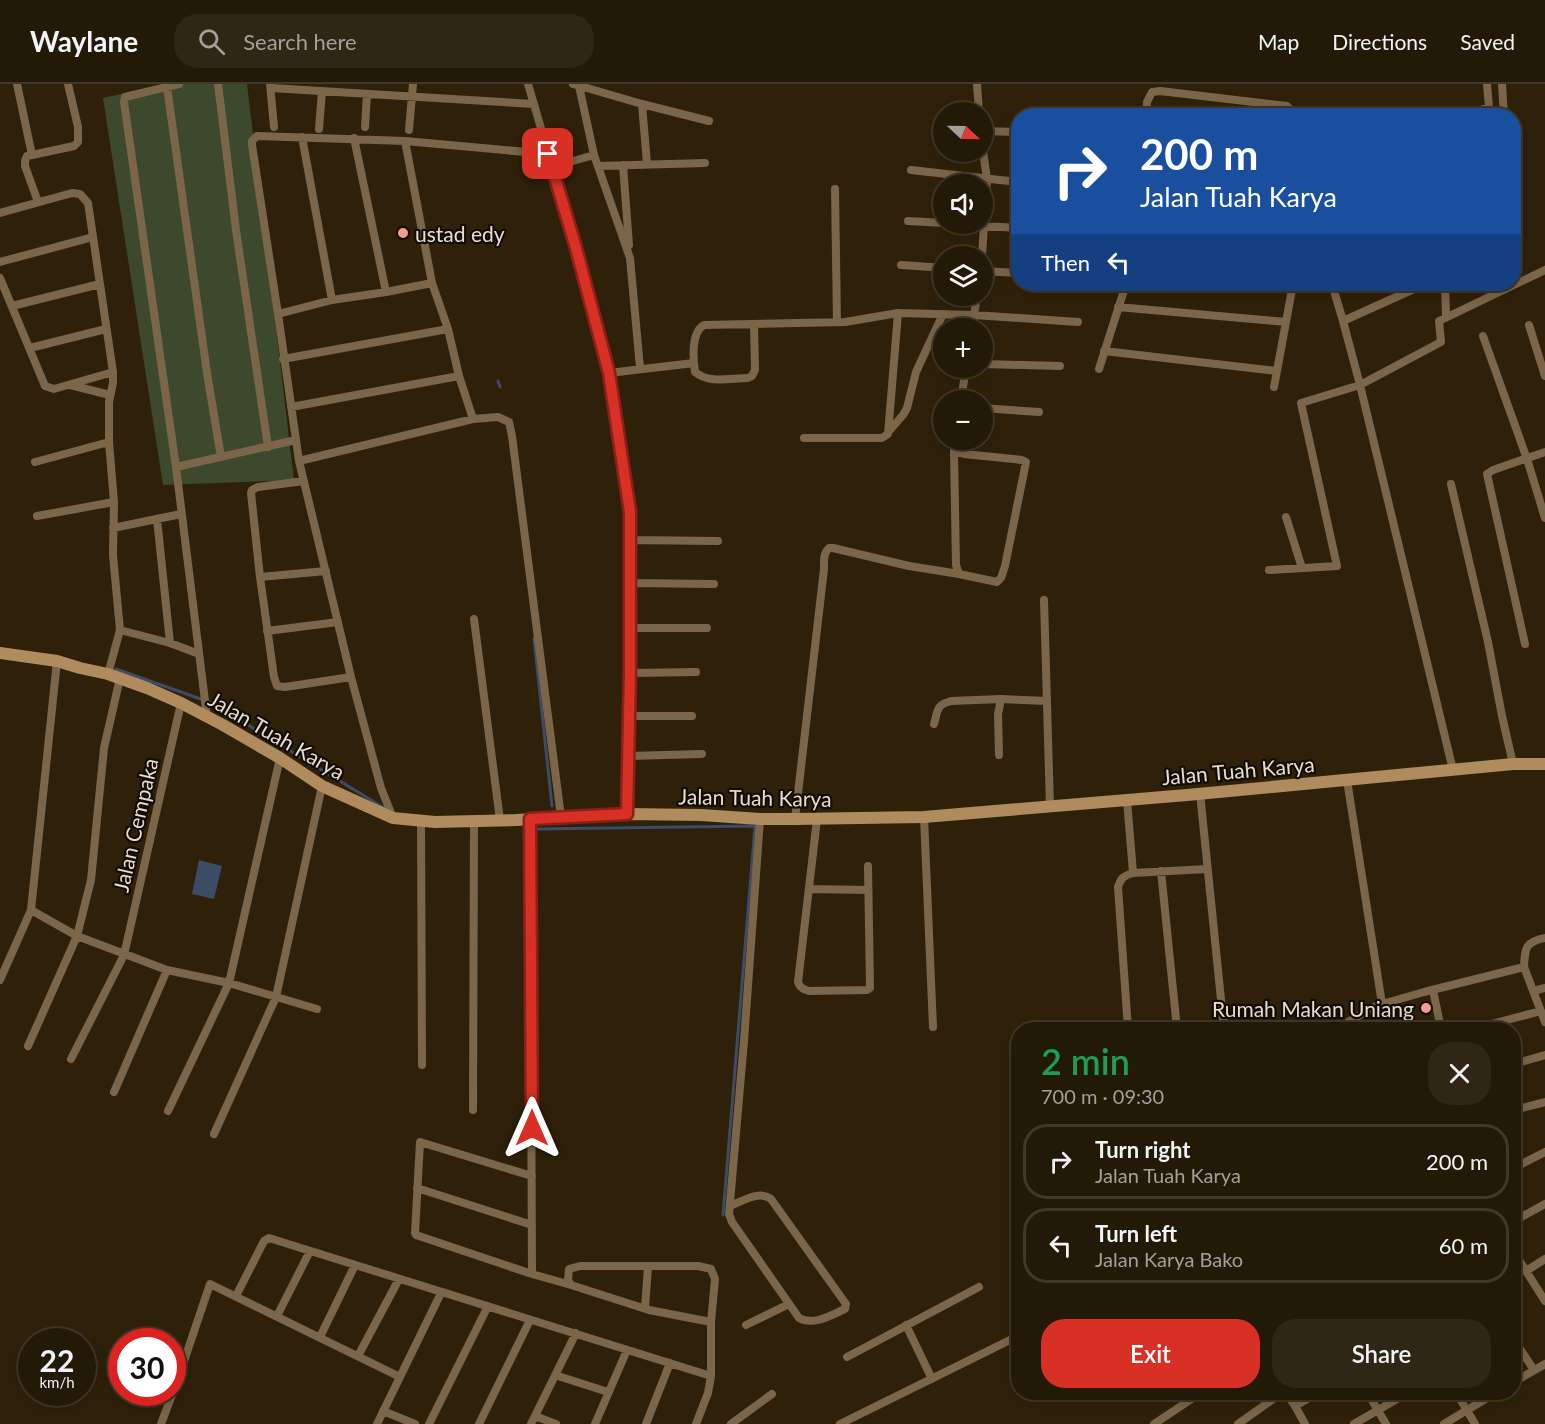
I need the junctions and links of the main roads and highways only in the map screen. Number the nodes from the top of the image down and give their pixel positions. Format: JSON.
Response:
{"nodes":[{"id":1,"x":0,"y":652,"type":"edge"},
{"id":2,"x":1545,"y":764,"type":"edge"}],
"edges":[{"from":1,"to":2,"type":"main road","name":"Jalan Tuah Karya"}]}
